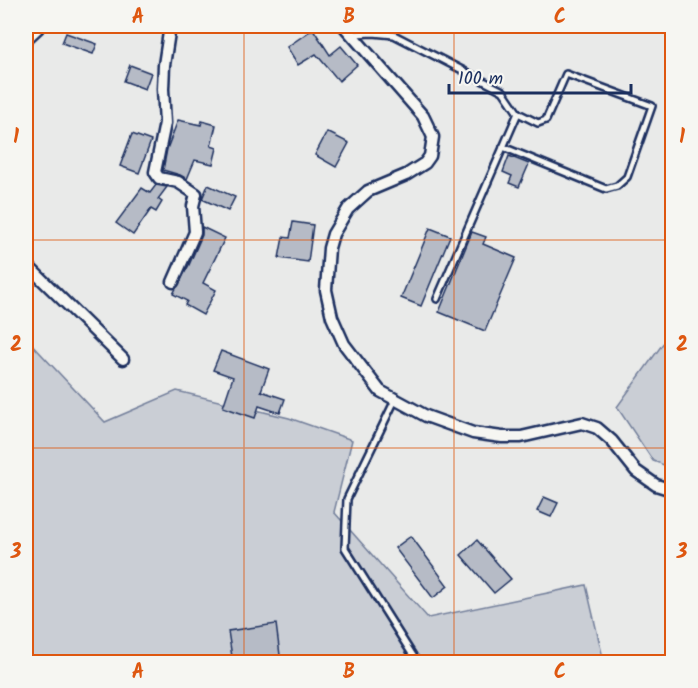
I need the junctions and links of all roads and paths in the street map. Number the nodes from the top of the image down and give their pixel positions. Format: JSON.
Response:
{"nodes":[{"id":1,"x":40,"y":26,"type":"edge"},
{"id":2,"x":170,"y":26,"type":"edge"},
{"id":3,"x":344,"y":26,"type":"edge"},
{"id":4,"x":352,"y":34,"type":"junction"},
{"id":5,"x":26,"y":39,"type":"edge"},
{"id":6,"x":518,"y":114,"type":"junction"},
{"id":7,"x":503,"y":147,"type":"junction"},
{"id":8,"x":26,"y":264,"type":"edge"},
{"id":9,"x":173,"y":282,"type":"dead end"},
{"id":10,"x":437,"y":299,"type":"dead end"},
{"id":11,"x":123,"y":358,"type":"dead end"},
{"id":12,"x":395,"y":400,"type":"junction"},
{"id":13,"x":672,"y":490,"type":"edge"},
{"id":14,"x":417,"y":663,"type":"edge"}],
"edges":[{"from":1,"to":5,"type":"street"},
{"from":2,"to":9,"type":"street"},
{"from":3,"to":4,"type":"street"},
{"from":4,"to":6,"type":"lane"},
{"from":4,"to":12,"type":"street"},
{"from":6,"to":7,"type":"lane"},
{"from":6,"to":7,"type":"lane"},
{"from":7,"to":10,"type":"lane"},
{"from":8,"to":11,"type":"street"},
{"from":12,"to":13,"type":"street"},
{"from":12,"to":14,"type":"lane"}]}
